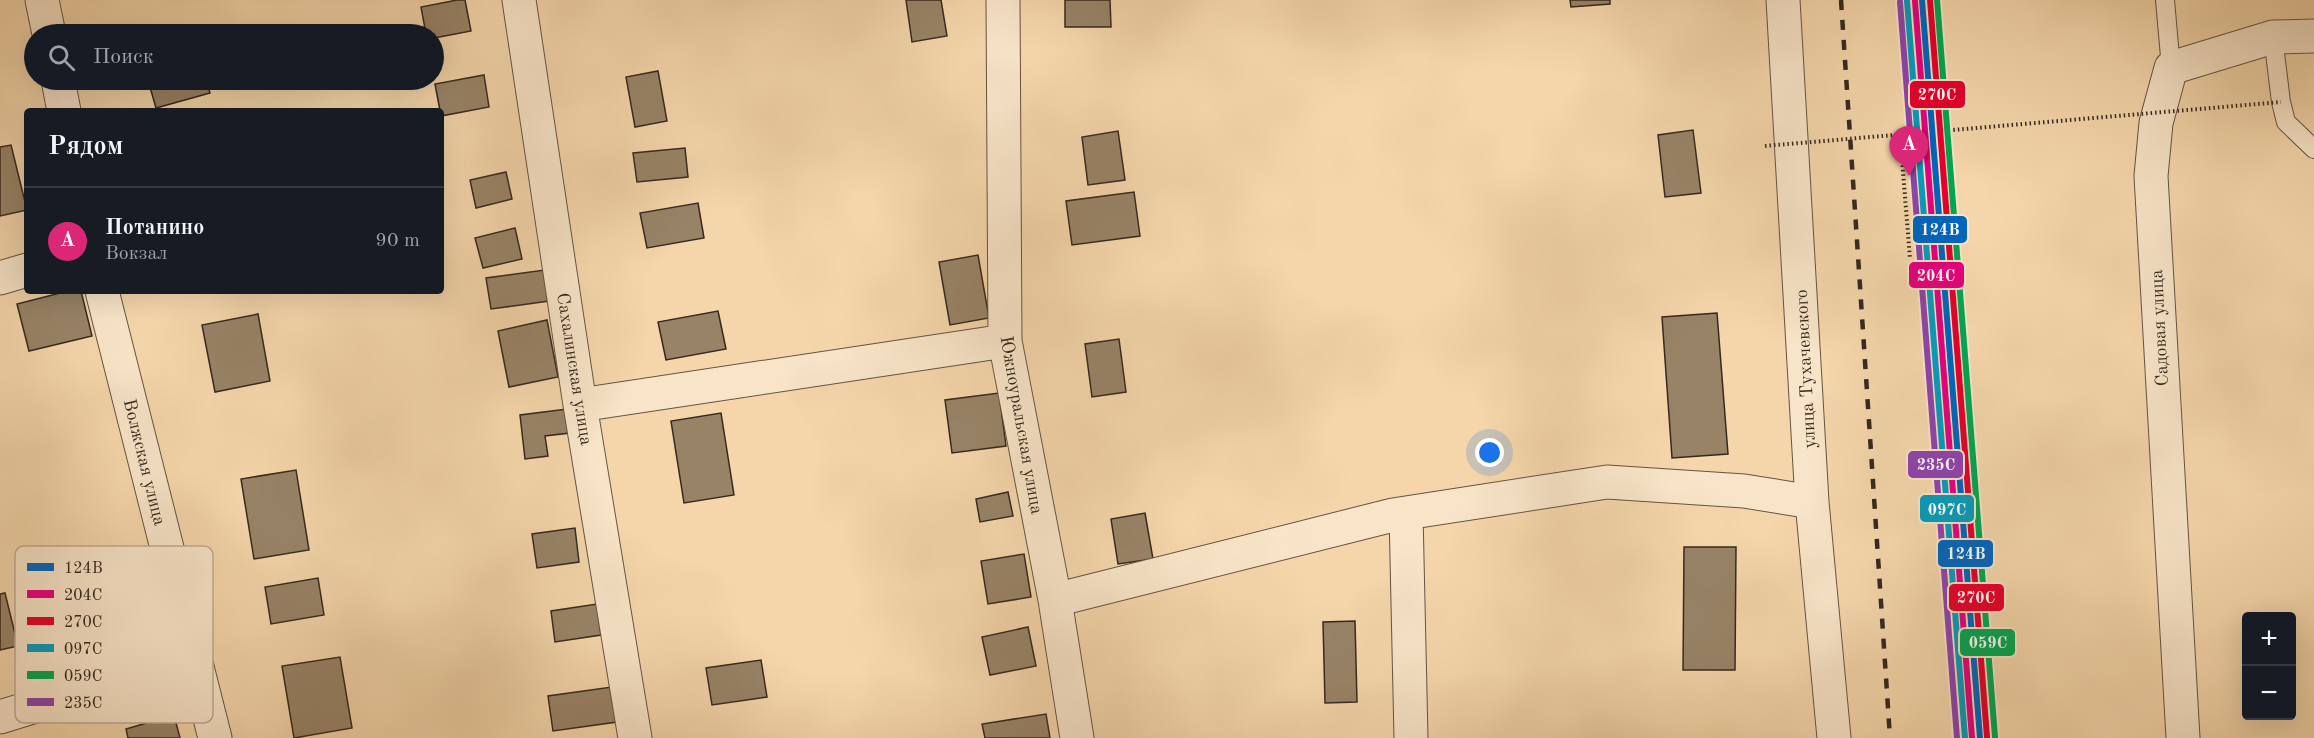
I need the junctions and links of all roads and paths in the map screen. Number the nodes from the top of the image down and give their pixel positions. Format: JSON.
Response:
{"nodes":[{"id":1,"x":42,"y":0,"type":"edge"},
{"id":2,"x":519,"y":0,"type":"edge"},
{"id":3,"x":1003,"y":0,"type":"edge"},
{"id":4,"x":1783,"y":0,"type":"edge"},
{"id":5,"x":2165,"y":0,"type":"edge"},
{"id":6,"x":47,"y":24,"type":"edge"},
{"id":7,"x":2314,"y":36,"type":"edge"},
{"id":8,"x":2273,"y":37,"type":"junction"},
{"id":9,"x":2171,"y":68,"type":"junction"},
{"id":10,"x":60,"y":90,"type":"edge"},
{"id":11,"x":2281,"y":102,"type":"junction"},
{"id":12,"x":63,"y":108,"type":"edge"},
{"id":13,"x":1900,"y":134,"type":"junction"},
{"id":14,"x":1765,"y":146,"type":"dead end"},
{"id":15,"x":2314,"y":149,"type":"edge"},
{"id":16,"x":1910,"y":259,"type":"dead end"},
{"id":17,"x":24,"y":271,"type":"edge"},
{"id":18,"x":0,"y":278,"type":"edge"},
{"id":19,"x":103,"y":294,"type":"edge"},
{"id":20,"x":1005,"y":341,"type":"junction"},
{"id":21,"x":580,"y":405,"type":"junction"},
{"id":22,"x":1812,"y":502,"type":"junction"},
{"id":23,"x":1406,"y":513,"type":"junction"},
{"id":24,"x":167,"y":546,"type":"edge"},
{"id":25,"x":1055,"y":600,"type":"junction"},
{"id":26,"x":15,"y":712,"type":"edge"},
{"id":27,"x":0,"y":717,"type":"edge"},
{"id":28,"x":210,"y":723,"type":"edge"},
{"id":29,"x":214,"y":738,"type":"edge"},
{"id":30,"x":635,"y":738,"type":"edge"},
{"id":31,"x":1077,"y":738,"type":"edge"},
{"id":32,"x":1411,"y":738,"type":"edge"},
{"id":33,"x":1834,"y":738,"type":"edge"},
{"id":34,"x":2183,"y":738,"type":"edge"}],
"edges":[{"from":1,"to":6,"type":"street"},
{"from":2,"to":21,"type":"street","name":"Сахалинская улица"},
{"from":3,"to":20,"type":"street","name":"Южноуральская улица"},
{"from":4,"to":22,"type":"street","name":"улица Тухачевского"},
{"from":5,"to":9,"type":"lane"},
{"from":7,"to":8,"type":"street"},
{"from":8,"to":9,"type":"street"},
{"from":8,"to":11,"type":"lane"},
{"from":9,"to":34,"type":"street","name":"Садовая улица"},
{"from":10,"to":12,"type":"street"},
{"from":11,"to":13,"type":"path","bridge":true},
{"from":11,"to":15,"type":"lane"},
{"from":13,"to":14,"type":"path","bridge":true},
{"from":13,"to":16,"type":"path"},
{"from":17,"to":18,"type":"street"},
{"from":19,"to":24,"type":"street","name":"Волжская улица"},
{"from":20,"to":21,"type":"street"},
{"from":20,"to":25,"type":"street","name":"Южноуральская улица"},
{"from":21,"to":30,"type":"street","name":"Сахалинская улица"},
{"from":22,"to":23,"type":"street"},
{"from":22,"to":33,"type":"street","name":"улица Тухачевского"},
{"from":23,"to":25,"type":"street"},
{"from":23,"to":32,"type":"street"},
{"from":25,"to":31,"type":"street","name":"Южноуральская улица"},
{"from":26,"to":27,"type":"street"},
{"from":28,"to":29,"type":"street","name":"Волжская улица"}]}
